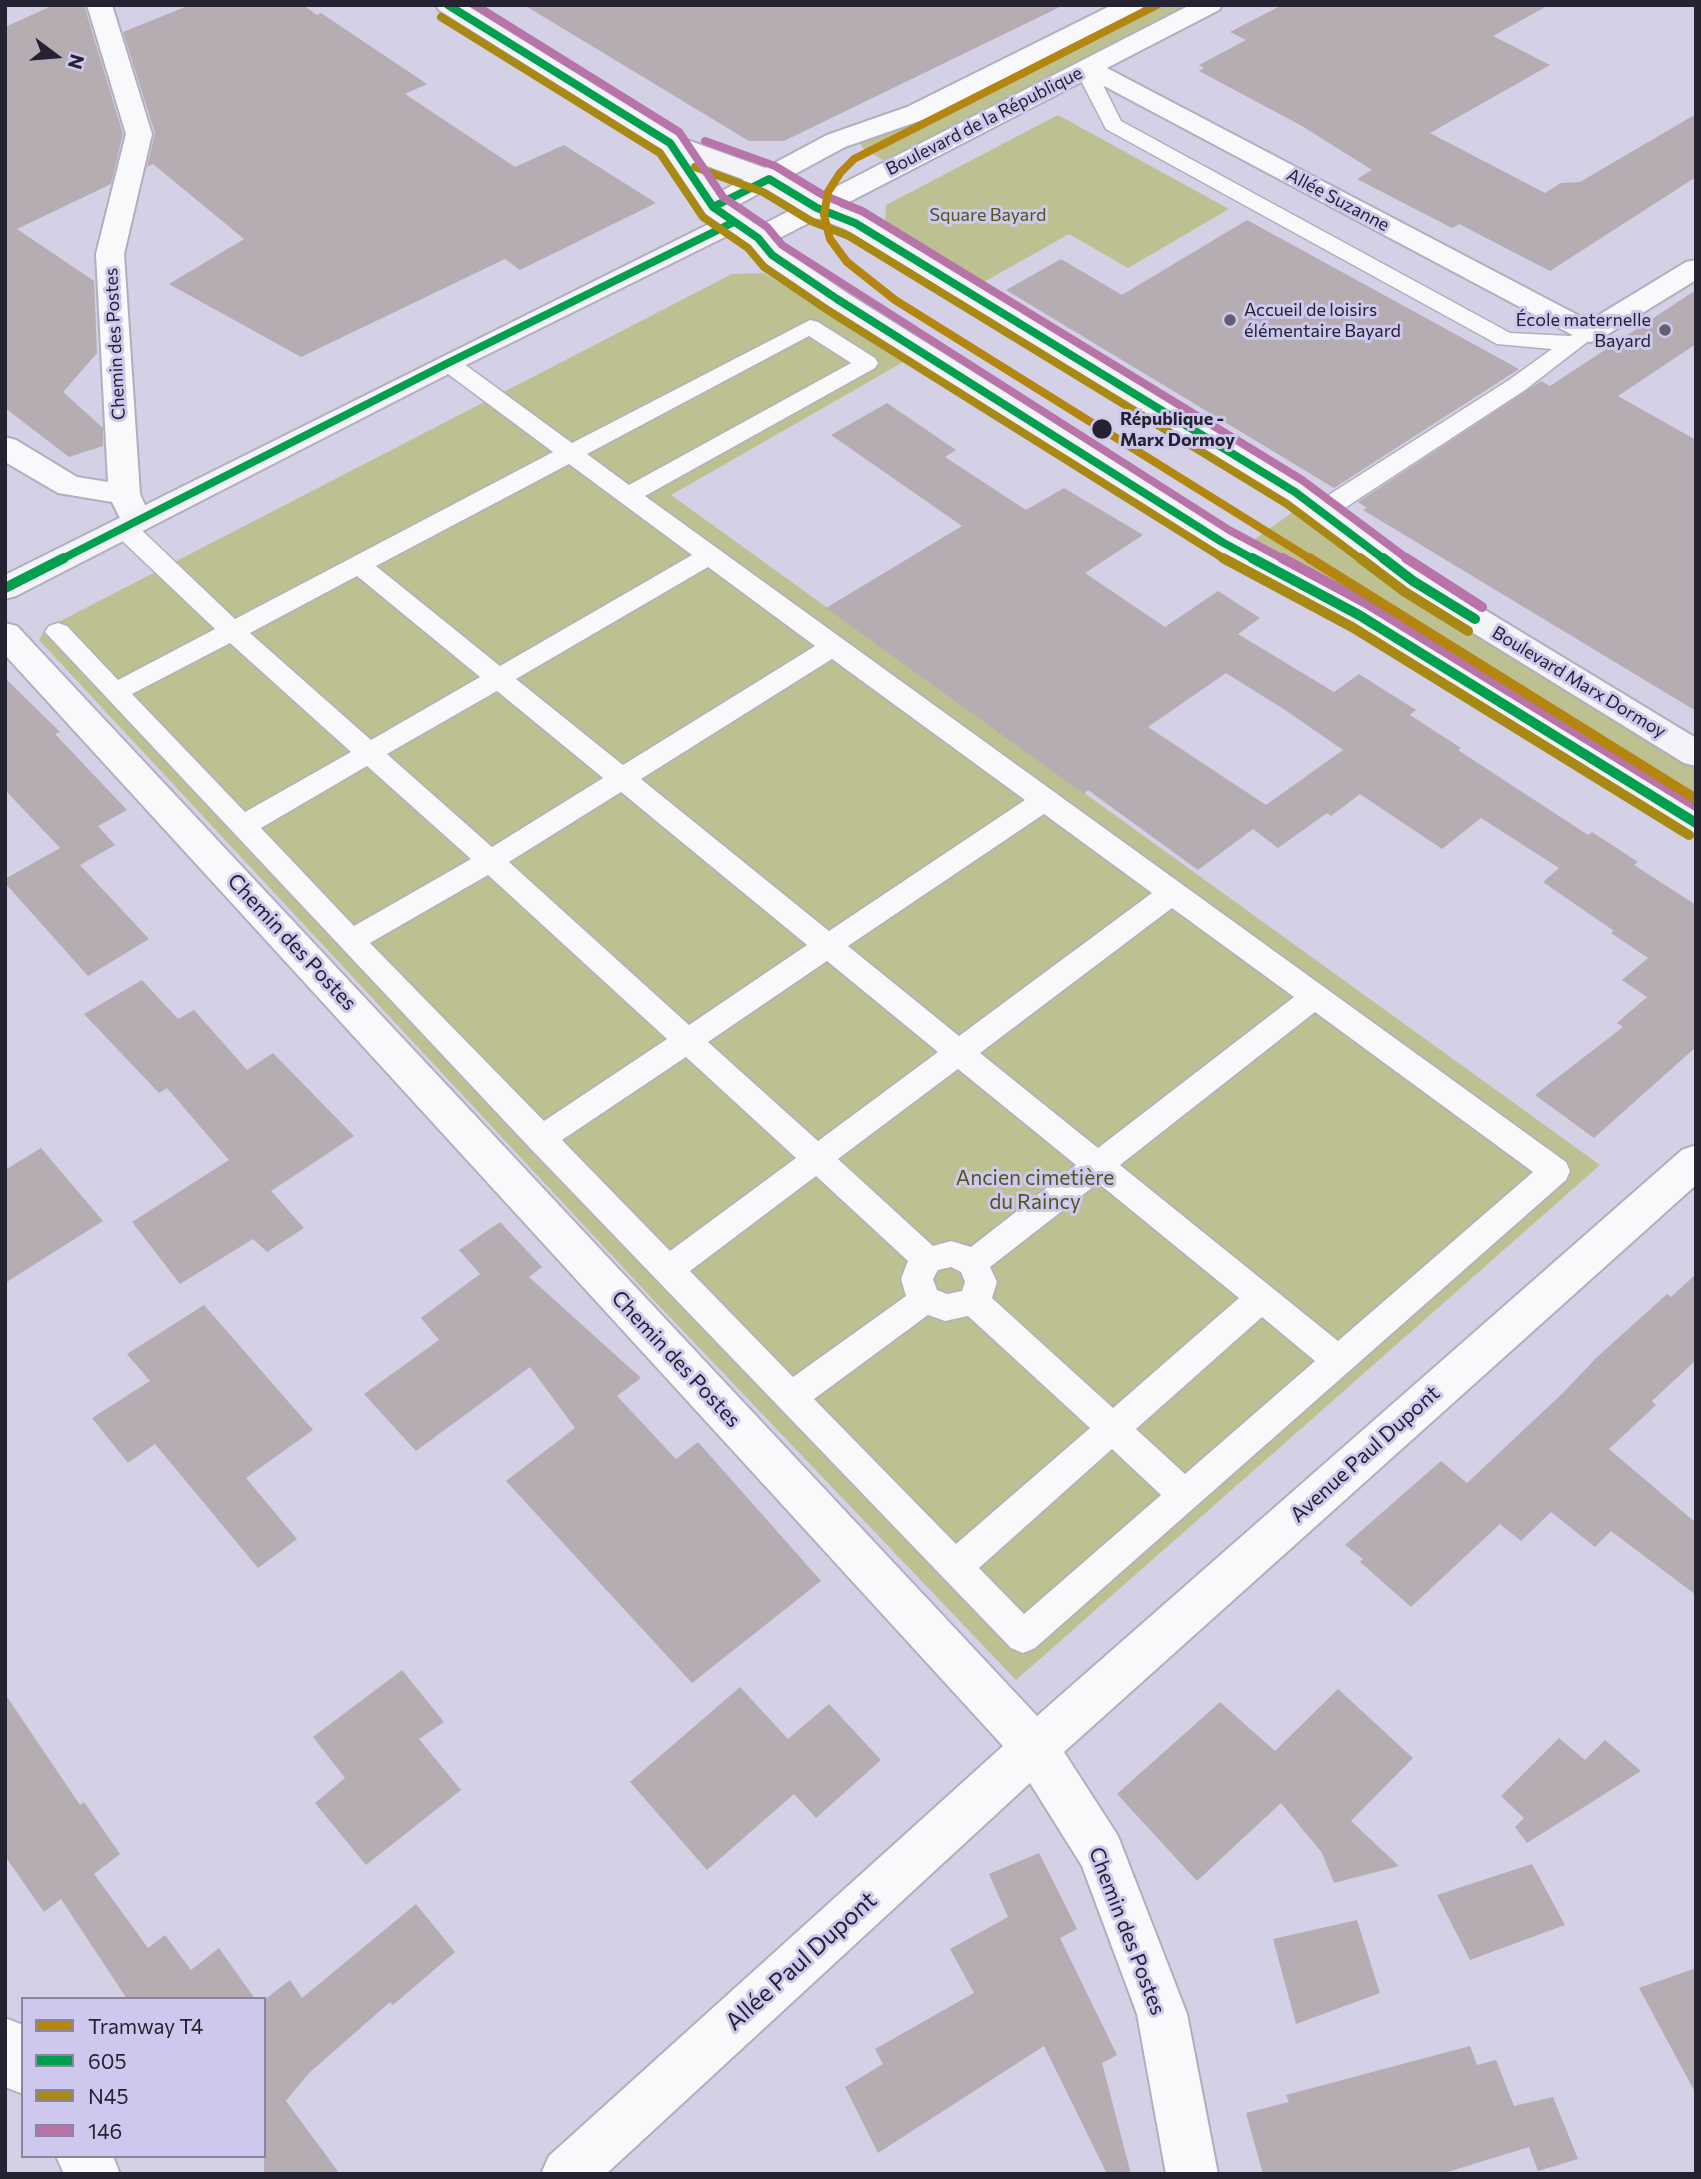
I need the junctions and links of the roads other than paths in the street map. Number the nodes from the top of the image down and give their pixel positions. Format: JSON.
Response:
{"nodes":[{"id":1,"x":99,"y":5,"type":"edge"},
{"id":2,"x":448,"y":5,"type":"edge"},
{"id":3,"x":1132,"y":5,"type":"edge"},
{"id":4,"x":1210,"y":5,"type":"edge"},
{"id":5,"x":1085,"y":69,"type":"junction"},
{"id":6,"x":670,"y":143,"type":"junction"},
{"id":7,"x":769,"y":179,"type":"junction"},
{"id":8,"x":817,"y":208,"type":"junction"},
{"id":9,"x":735,"y":222,"type":"junction"},
{"id":10,"x":1696,"y":268,"type":"edge"},
{"id":11,"x":1581,"y":338,"type":"junction"},
{"id":12,"x":448,"y":363,"type":"junction"},
{"id":13,"x":5,"y":447,"type":"edge"},
{"id":14,"x":572,"y":454,"type":"junction"},
{"id":15,"x":627,"y":496,"type":"junction"},
{"id":16,"x":1322,"y":511,"type":"junction"},
{"id":17,"x":128,"y":514,"type":"junction"},
{"id":18,"x":709,"y":556,"type":"junction"},
{"id":19,"x":359,"y":565,"type":"junction"},
{"id":20,"x":5,"y":588,"type":"edge"},
{"id":21,"x":232,"y":631,"type":"junction"},
{"id":22,"x":58,"y":632,"type":"dead end"},
{"id":23,"x":5,"y":634,"type":"edge"},
{"id":24,"x":833,"y":647,"type":"junction"},
{"id":25,"x":498,"y":678,"type":"junction"},
{"id":26,"x":116,"y":692,"type":"junction"},
{"id":27,"x":369,"y":753,"type":"junction"},
{"id":28,"x":1696,"y":754,"type":"edge"},
{"id":29,"x":622,"y":779,"type":"junction"},
{"id":30,"x":1044,"y":800,"type":"junction"},
{"id":31,"x":1696,"y":824,"type":"edge"},
{"id":32,"x":243,"y":826,"type":"junction"},
{"id":33,"x":490,"y":861,"type":"junction"},
{"id":34,"x":1172,"y":892,"type":"junction"},
{"id":35,"x":351,"y":941,"type":"junction"},
{"id":36,"x":828,"y":946,"type":"junction"},
{"id":37,"x":1315,"y":996,"type":"junction"},
{"id":38,"x":687,"y":1041,"type":"junction"},
{"id":39,"x":959,"y":1052,"type":"junction"},
{"id":40,"x":541,"y":1139,"type":"junction"},
{"id":41,"x":817,"y":1158,"type":"junction"},
{"id":42,"x":1696,"y":1161,"type":"edge"},
{"id":43,"x":1099,"y":1166,"type":"junction"},
{"id":44,"x":928,"y":1260,"type":"junction"},
{"id":45,"x":973,"y":1263,"type":"junction"},
{"id":46,"x":668,"y":1269,"type":"junction"},
{"id":47,"x":1261,"y":1298,"type":"junction"},
{"id":48,"x":926,"y":1299,"type":"junction"},
{"id":49,"x":973,"y":1300,"type":"junction"},
{"id":50,"x":1339,"y":1361,"type":"junction"},
{"id":51,"x":791,"y":1398,"type":"junction"},
{"id":52,"x":1113,"y":1428,"type":"junction"},
{"id":53,"x":1185,"y":1495,"type":"junction"},
{"id":54,"x":955,"y":1567,"type":"junction"},
{"id":55,"x":1035,"y":1748,"type":"junction"},
{"id":56,"x":5,"y":2043,"type":"edge"},
{"id":57,"x":21,"y":2066,"type":"edge"},
{"id":58,"x":83,"y":2158,"type":"edge"},
{"id":59,"x":94,"y":2174,"type":"edge"},
{"id":60,"x":567,"y":2174,"type":"edge"},
{"id":61,"x":1192,"y":2174,"type":"edge"}],
"edges":[{"from":1,"to":17,"type":"street","name":"Chemin des Postes"},
{"from":2,"to":6,"type":"main road","name":"Boulevard Marx Dormoy"},
{"from":3,"to":7,"type":"street","name":"Boulevard de la République"},
{"from":4,"to":5,"type":"street","name":"Boulevard de la République"},
{"from":5,"to":8,"type":"street","name":"Boulevard de la République"},
{"from":5,"to":11,"type":"street","name":"Allée Suzanne"},
{"from":5,"to":11,"type":"lane"},
{"from":6,"to":7,"type":"main road","name":"Boulevard Marx Dormoy"},
{"from":6,"to":9,"type":"main road","name":"Boulevard Marx Dormoy"},
{"from":7,"to":8,"type":"main road","name":"Boulevard Marx Dormoy"},
{"from":7,"to":9,"type":"street","name":"Boulevard de la République"},
{"from":8,"to":9,"type":"street","name":"Boulevard de la République"},
{"from":8,"to":16,"type":"main road","name":"Boulevard Marx Dormoy"},
{"from":9,"to":12,"type":"main road","name":"Boulevard de la République"},
{"from":9,"to":31,"type":"main road","name":"Boulevard Marx Dormoy"},
{"from":10,"to":11,"type":"street"},
{"from":11,"to":16,"type":"lane"},
{"from":12,"to":14,"type":"lane"},
{"from":12,"to":17,"type":"main road","name":"Boulevard de la République"},
{"from":13,"to":17,"type":"street"},
{"from":14,"to":15,"type":"lane"},
{"from":14,"to":15,"type":"lane"},
{"from":14,"to":19,"type":"lane"},
{"from":15,"to":18,"type":"lane"},
{"from":16,"to":28,"type":"main road","name":"Boulevard Marx Dormoy"},
{"from":17,"to":20,"type":"main road","name":"Boulevard de la République"},
{"from":17,"to":21,"type":"lane"},
{"from":18,"to":24,"type":"lane"},
{"from":18,"to":25,"type":"lane"},
{"from":19,"to":21,"type":"lane"},
{"from":19,"to":25,"type":"lane"},
{"from":21,"to":26,"type":"lane"},
{"from":21,"to":27,"type":"lane"},
{"from":22,"to":26,"type":"lane"},
{"from":23,"to":55,"type":"street","name":"Chemin des Postes"},
{"from":24,"to":29,"type":"lane"},
{"from":24,"to":30,"type":"lane"},
{"from":25,"to":27,"type":"lane"},
{"from":25,"to":29,"type":"lane"},
{"from":26,"to":32,"type":"lane"},
{"from":27,"to":32,"type":"lane"},
{"from":27,"to":33,"type":"lane"},
{"from":29,"to":33,"type":"lane"},
{"from":29,"to":36,"type":"lane"},
{"from":30,"to":34,"type":"lane"},
{"from":30,"to":36,"type":"lane"},
{"from":32,"to":35,"type":"lane"},
{"from":33,"to":35,"type":"lane"},
{"from":33,"to":38,"type":"lane"},
{"from":34,"to":37,"type":"lane"},
{"from":34,"to":39,"type":"lane"},
{"from":35,"to":40,"type":"lane"},
{"from":36,"to":38,"type":"lane"},
{"from":36,"to":39,"type":"lane"},
{"from":37,"to":43,"type":"lane"},
{"from":37,"to":50,"type":"lane"},
{"from":38,"to":40,"type":"lane"},
{"from":38,"to":41,"type":"lane"},
{"from":39,"to":41,"type":"lane"},
{"from":39,"to":43,"type":"lane"},
{"from":40,"to":46,"type":"lane"},
{"from":41,"to":44,"type":"lane"},
{"from":41,"to":46,"type":"lane"},
{"from":42,"to":55,"type":"street","name":"Avenue Paul Dupont"},
{"from":43,"to":45,"type":"lane"},
{"from":43,"to":47,"type":"lane"},
{"from":44,"to":45,"type":"lane"},
{"from":44,"to":48,"type":"lane"},
{"from":45,"to":49,"type":"lane"},
{"from":46,"to":51,"type":"lane"},
{"from":47,"to":50,"type":"lane"},
{"from":47,"to":52,"type":"lane"},
{"from":48,"to":49,"type":"lane"},
{"from":48,"to":51,"type":"lane"},
{"from":49,"to":52,"type":"lane"},
{"from":50,"to":53,"type":"lane"},
{"from":51,"to":54,"type":"lane"},
{"from":52,"to":53,"type":"lane"},
{"from":52,"to":54,"type":"lane"},
{"from":53,"to":54,"type":"lane"},
{"from":55,"to":60,"type":"street","name":"Allée Paul Dupont"},
{"from":55,"to":61,"type":"street","name":"Chemin des Postes"},
{"from":56,"to":57,"type":"street"},
{"from":58,"to":59,"type":"street"}]}
